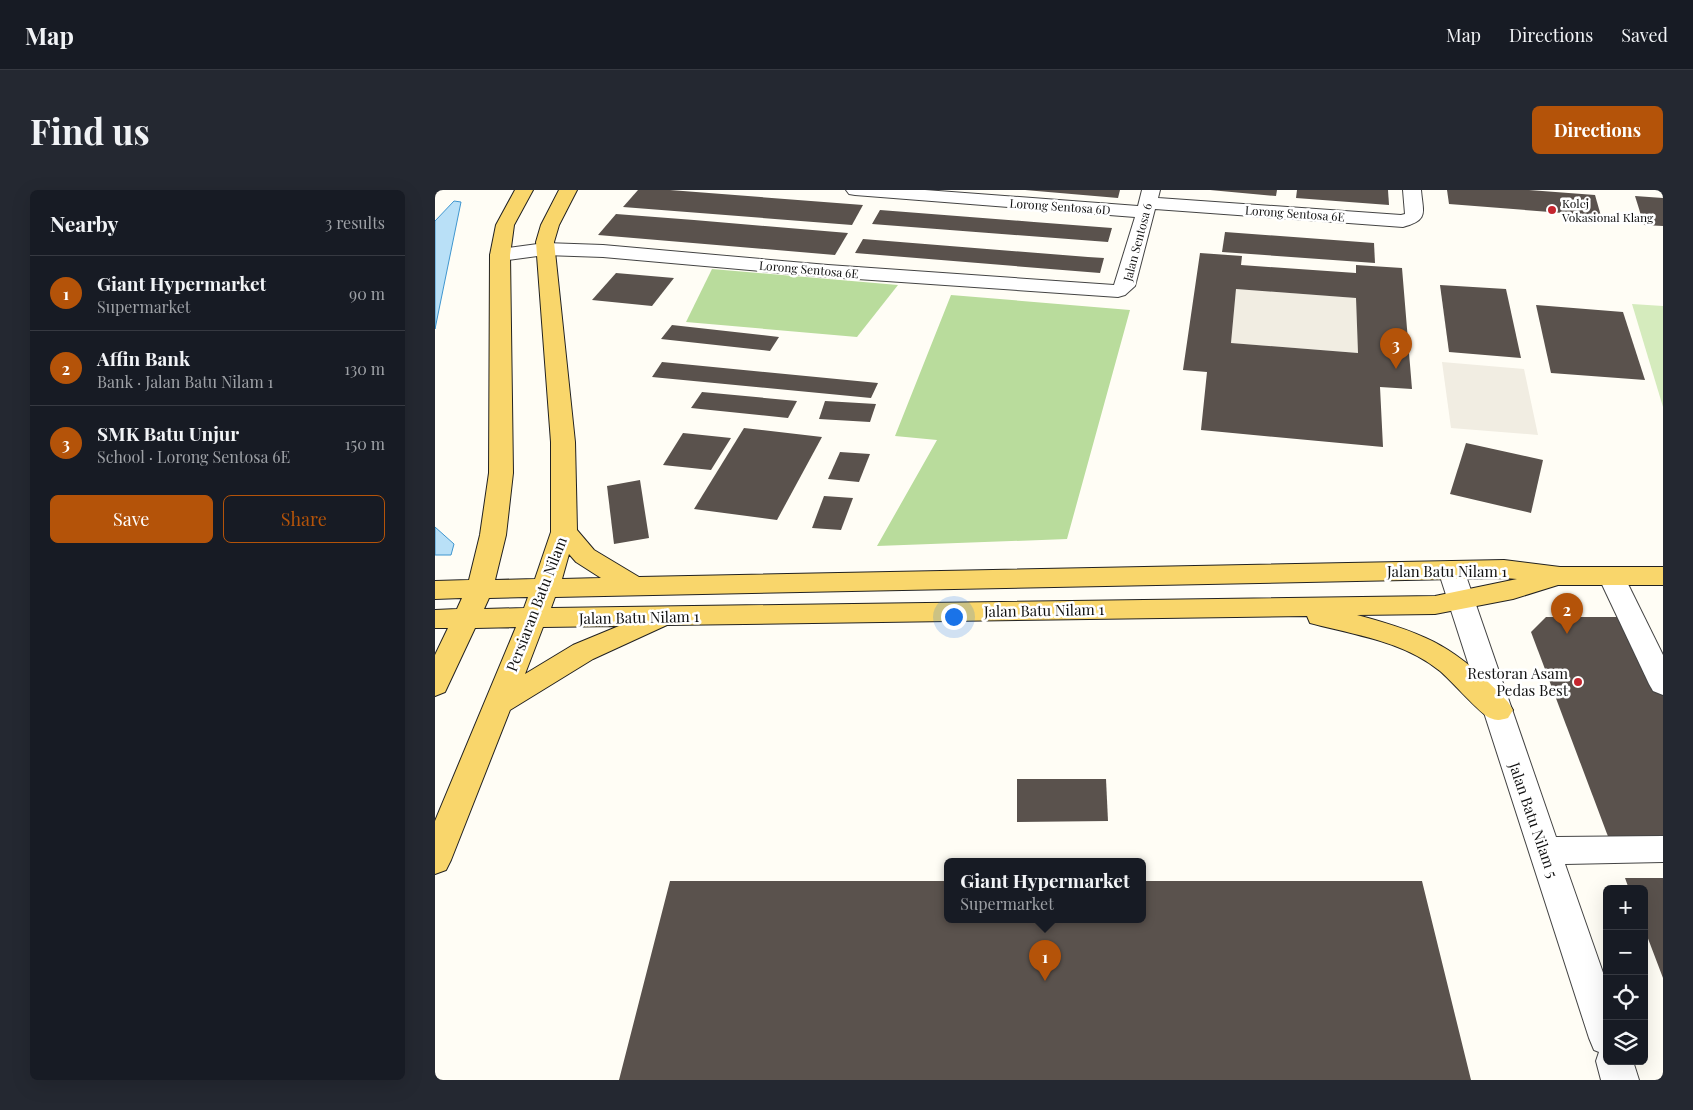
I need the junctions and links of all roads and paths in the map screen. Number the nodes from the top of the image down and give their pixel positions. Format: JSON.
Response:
{"nodes":[{"id":1,"x":524,"y":190,"type":"edge"},
{"id":2,"x":568,"y":190,"type":"edge"},
{"id":3,"x":866,"y":190,"type":"edge"},
{"id":4,"x":1412,"y":190,"type":"edge"},
{"id":5,"x":1148,"y":202,"type":"edge"},
{"id":6,"x":545,"y":249,"type":"junction"},
{"id":7,"x":500,"y":255,"type":"junction"},
{"id":8,"x":1118,"y":291,"type":"joint"},
{"id":9,"x":564,"y":532,"type":"junction"},
{"id":10,"x":1451,"y":570,"type":"junction"},
{"id":11,"x":1559,"y":576,"type":"junction"},
{"id":12,"x":1611,"y":576,"type":"junction"},
{"id":13,"x":1663,"y":576,"type":"edge"},
{"id":14,"x":636,"y":587,"type":"junction"},
{"id":15,"x":480,"y":589,"type":"junction"},
{"id":16,"x":545,"y":589,"type":"junction"},
{"id":17,"x":435,"y":590,"type":"edge"},
{"id":18,"x":1463,"y":601,"type":"junction"},
{"id":19,"x":1285,"y":607,"type":"junction"},
{"id":20,"x":667,"y":616,"type":"junction"},
{"id":21,"x":467,"y":618,"type":"junction"},
{"id":22,"x":533,"y":618,"type":"junction"},
{"id":23,"x":435,"y":619,"type":"edge"},
{"id":24,"x":1663,"y":684,"type":"edge"},
{"id":25,"x":435,"y":685,"type":"edge"},
{"id":26,"x":498,"y":704,"type":"junction"},
{"id":27,"x":1498,"y":710,"type":"junction"},
{"id":28,"x":1663,"y":849,"type":"edge"},
{"id":29,"x":1545,"y":851,"type":"junction"},
{"id":30,"x":435,"y":860,"type":"edge"},
{"id":31,"x":1603,"y":1026,"type":"edge"},
{"id":32,"x":1615,"y":1065,"type":"edge"},
{"id":33,"x":1621,"y":1080,"type":"edge"}],
"edges":[{"from":1,"to":7,"type":"main road"},
{"from":2,"to":6,"type":"main road","name":"Persiaran Batu Nilam"},
{"from":3,"to":5,"type":"street","name":"Lorong Sentosa 6D"},
{"from":4,"to":5,"type":"street","name":"Lorong Sentosa 6E"},
{"from":5,"to":8,"type":"street","name":"Jalan Sentosa 6"},
{"from":6,"to":7,"type":"street","name":"Lorong Sentosa 6E"},
{"from":6,"to":8,"type":"street","name":"Lorong Sentosa 6E"},
{"from":6,"to":9,"type":"main road","name":"Persiaran Batu Nilam"},
{"from":7,"to":15,"type":"main road"},
{"from":9,"to":14,"type":"main road"},
{"from":9,"to":16,"type":"main road","name":"Persiaran Batu Nilam"},
{"from":10,"to":11,"type":"main road","name":"Jalan Batu Nilam 1"},
{"from":10,"to":14,"type":"main road","name":"Jalan Batu Nilam 1"},
{"from":10,"to":18,"type":"street","name":"Jalan Batu Nilam 5"},
{"from":11,"to":12,"type":"main road","name":"Jalan Batu Nilam 1"},
{"from":11,"to":18,"type":"main road","name":"Jalan Batu Nilam 1"},
{"from":12,"to":13,"type":"main road","name":"Jalan Batu Nilam 1"},
{"from":12,"to":24,"type":"street"},
{"from":14,"to":16,"type":"main road","name":"Jalan Batu Nilam 1"},
{"from":15,"to":16,"type":"main road","name":"Jalan Batu Nilam 1"},
{"from":15,"to":17,"type":"main road","name":"Jalan Batu Nilam 1"},
{"from":15,"to":21,"type":"main road"},
{"from":16,"to":22,"type":"main road","name":"Persiaran Batu Nilam"},
{"from":18,"to":19,"type":"main road","name":"Jalan Batu Nilam 1"},
{"from":18,"to":27,"type":"street","name":"Jalan Batu Nilam 5"},
{"from":19,"to":20,"type":"main road","name":"Jalan Batu Nilam 1"},
{"from":19,"to":27,"type":"main road"},
{"from":20,"to":22,"type":"main road","name":"Jalan Batu Nilam 1"},
{"from":20,"to":26,"type":"main road"},
{"from":21,"to":22,"type":"main road","name":"Jalan Batu Nilam 1"},
{"from":21,"to":23,"type":"main road","name":"Jalan Batu Nilam 1"},
{"from":21,"to":25,"type":"main road"},
{"from":22,"to":26,"type":"main road","name":"Persiaran Batu Nilam"},
{"from":26,"to":30,"type":"main road","name":"Persiaran Batu Nilam"},
{"from":27,"to":29,"type":"street","name":"Jalan Batu Nilam 5"},
{"from":28,"to":29,"type":"street"},
{"from":29,"to":31,"type":"street","name":"Jalan Batu Nilam 5"},
{"from":32,"to":33,"type":"street"}]}
